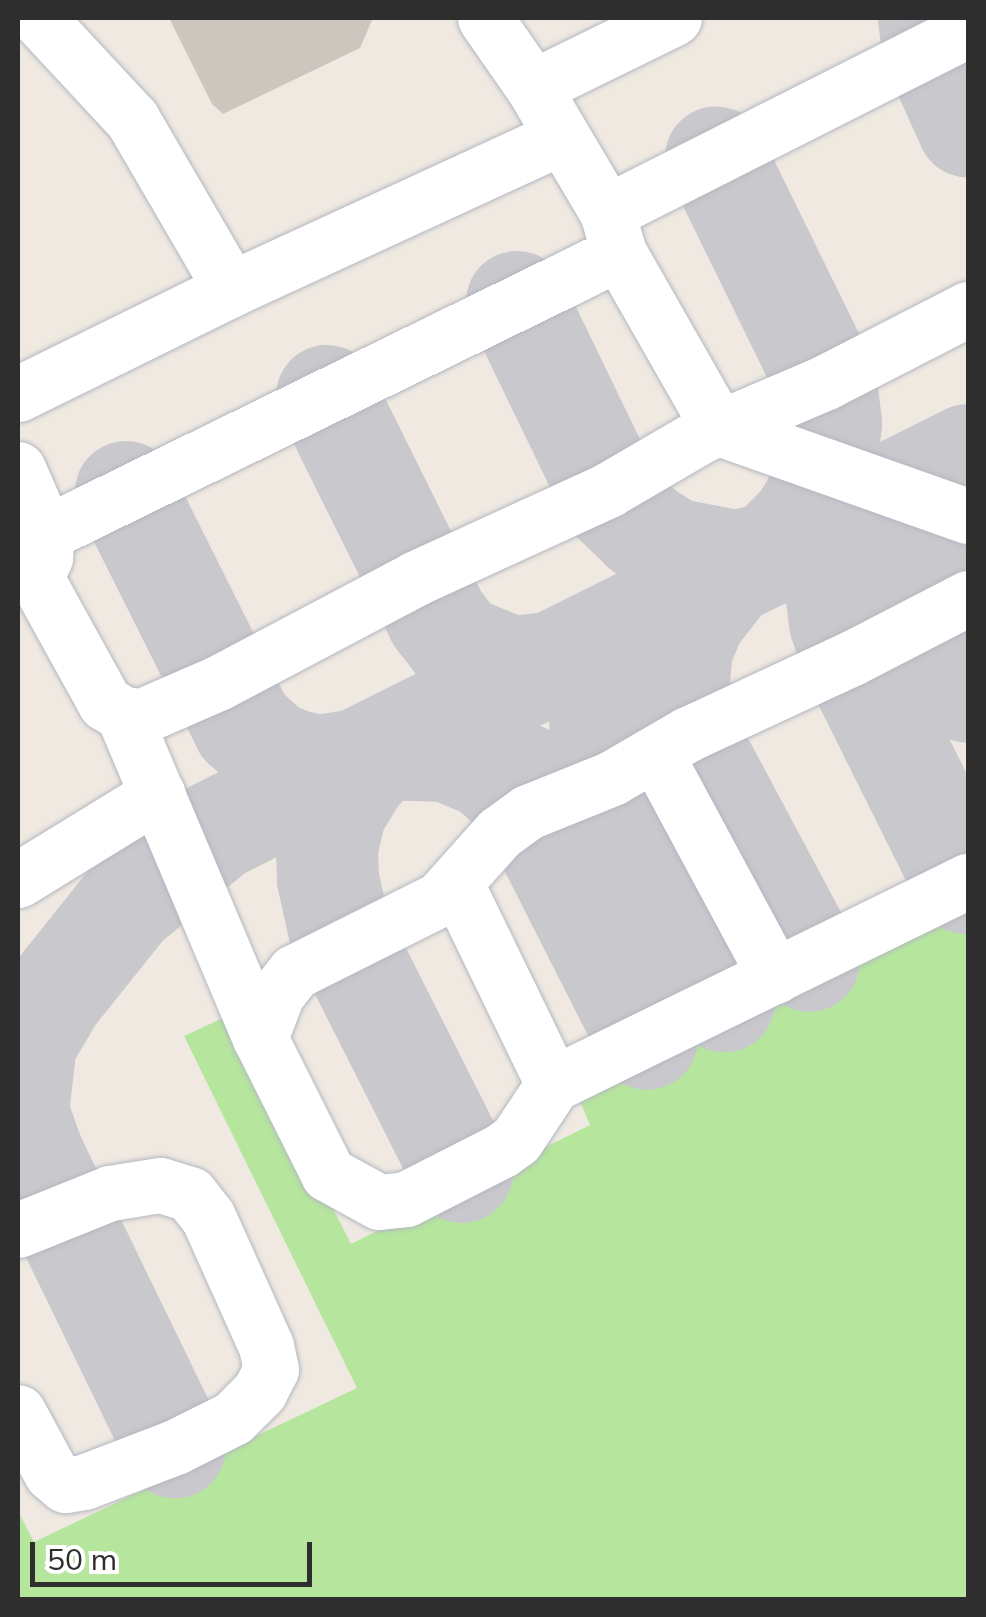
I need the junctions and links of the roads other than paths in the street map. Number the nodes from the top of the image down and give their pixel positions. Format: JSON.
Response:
{"nodes":[{"id":1,"x":38,"y":18,"type":"edge"},
{"id":2,"x":485,"y":18,"type":"edge"},
{"id":3,"x":674,"y":18,"type":"edge"},
{"id":4,"x":968,"y":30,"type":"edge"},
{"id":5,"x":533,"y":87,"type":"junction"},
{"id":6,"x":561,"y":136,"type":"junction"},
{"id":7,"x":613,"y":232,"type":"junction"},
{"id":8,"x":230,"y":288,"type":"junction"},
{"id":9,"x":968,"y":309,"type":"edge"},
{"id":10,"x":18,"y":394,"type":"edge"},
{"id":11,"x":719,"y":428,"type":"junction"},
{"id":12,"x":18,"y":469,"type":"edge"},
{"id":13,"x":968,"y":516,"type":"edge"},
{"id":14,"x":46,"y":533,"type":"junction"},
{"id":15,"x":968,"y":598,"type":"edge"},
{"id":16,"x":123,"y":714,"type":"junction"},
{"id":17,"x":656,"y":754,"type":"junction"},
{"id":18,"x":158,"y":794,"type":"junction"},
{"id":19,"x":18,"y":880,"type":"edge"},
{"id":20,"x":968,"y":881,"type":"edge"},
{"id":21,"x":456,"y":884,"type":"junction"},
{"id":22,"x":774,"y":976,"type":"junction"},
{"id":23,"x":260,"y":1038,"type":"junction"},
{"id":24,"x":552,"y":1084,"type":"junction"},
{"id":25,"x":18,"y":1230,"type":"edge"},
{"id":26,"x":18,"y":1412,"type":"edge"}],
"edges":[{"from":1,"to":8,"type":"lane"},
{"from":2,"to":5,"type":"lane"},
{"from":3,"to":5,"type":"lane"},
{"from":4,"to":7,"type":"lane"},
{"from":5,"to":6,"type":"lane"},
{"from":6,"to":7,"type":"lane"},
{"from":6,"to":8,"type":"lane"},
{"from":7,"to":11,"type":"lane"},
{"from":7,"to":14,"type":"lane"},
{"from":8,"to":10,"type":"lane"},
{"from":9,"to":11,"type":"lane"},
{"from":11,"to":13,"type":"lane"},
{"from":11,"to":16,"type":"lane"},
{"from":12,"to":14,"type":"lane"},
{"from":14,"to":16,"type":"lane"},
{"from":15,"to":17,"type":"lane"},
{"from":16,"to":18,"type":"lane"},
{"from":17,"to":21,"type":"lane"},
{"from":17,"to":22,"type":"lane"},
{"from":18,"to":19,"type":"lane"},
{"from":18,"to":23,"type":"lane"},
{"from":20,"to":22,"type":"lane"},
{"from":21,"to":23,"type":"lane"},
{"from":21,"to":24,"type":"lane"},
{"from":22,"to":24,"type":"lane"},
{"from":23,"to":24,"type":"lane"},
{"from":25,"to":26,"type":"lane"}]}
